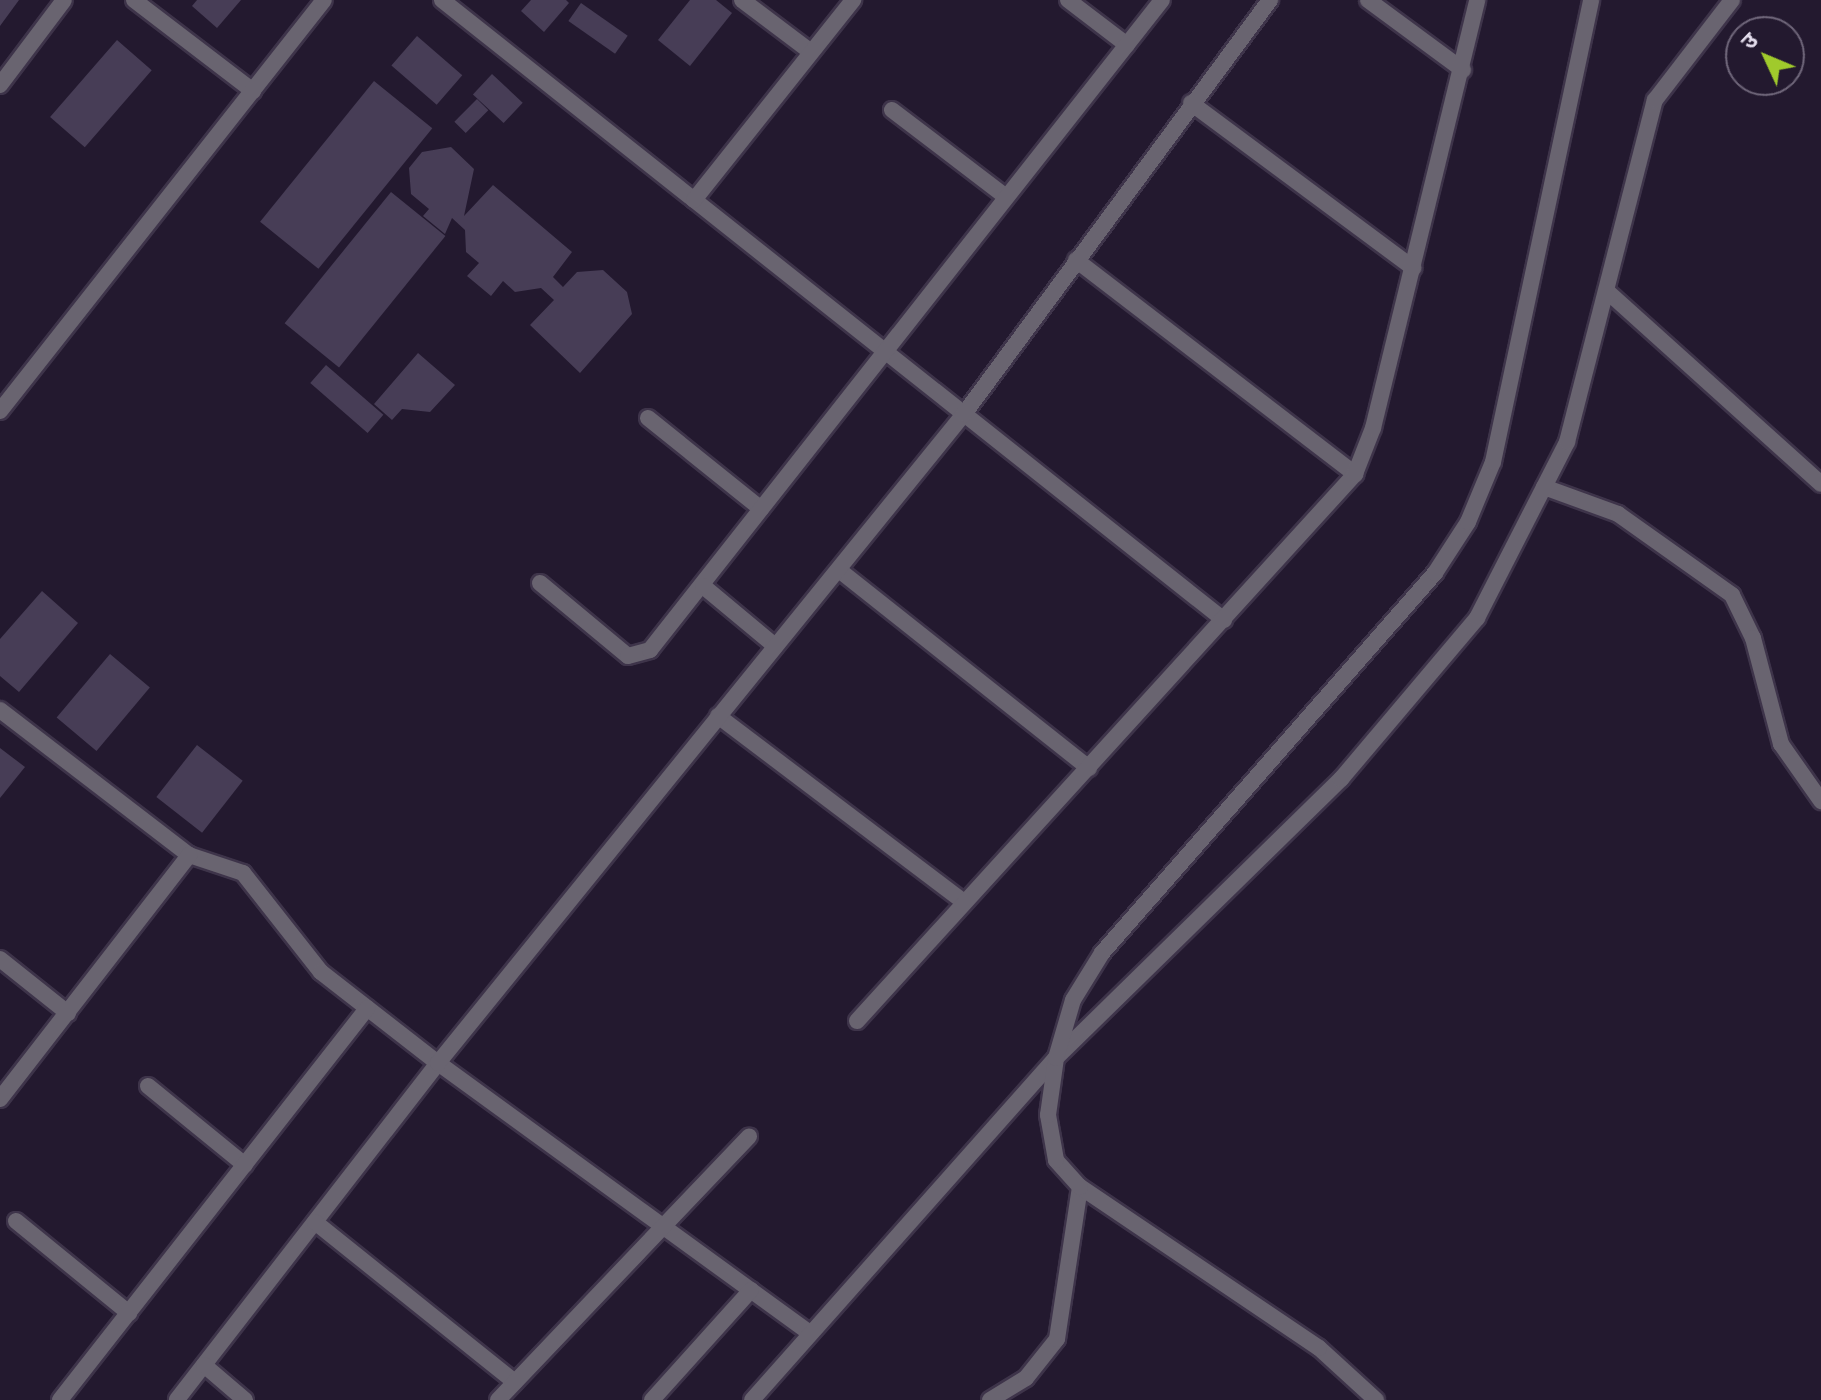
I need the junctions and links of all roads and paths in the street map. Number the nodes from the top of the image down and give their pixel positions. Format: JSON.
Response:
{"nodes":[{"id":1,"x":64,"y":0,"type":"edge"},
{"id":2,"x":134,"y":0,"type":"edge"},
{"id":3,"x":324,"y":0,"type":"edge"},
{"id":4,"x":442,"y":0,"type":"edge"},
{"id":5,"x":742,"y":0,"type":"edge"},
{"id":6,"x":853,"y":0,"type":"edge"},
{"id":7,"x":1068,"y":0,"type":"edge"},
{"id":8,"x":1162,"y":0,"type":"edge"},
{"id":9,"x":1270,"y":0,"type":"edge"},
{"id":10,"x":1368,"y":0,"type":"edge"},
{"id":11,"x":1477,"y":0,"type":"edge"},
{"id":12,"x":1591,"y":0,"type":"edge"},
{"id":13,"x":1732,"y":0,"type":"edge"},
{"id":14,"x":1127,"y":45,"type":"junction"},
{"id":15,"x":811,"y":52,"type":"junction"},
{"id":16,"x":1463,"y":70,"type":"junction"},
{"id":17,"x":0,"y":85,"type":"edge"},
{"id":18,"x":253,"y":91,"type":"junction"},
{"id":19,"x":1191,"y":103,"type":"junction"},
{"id":20,"x":892,"y":110,"type":"dead end"},
{"id":21,"x":1005,"y":196,"type":"junction"},
{"id":22,"x":694,"y":200,"type":"junction"},
{"id":23,"x":1076,"y":260,"type":"junction"},
{"id":24,"x":1413,"y":268,"type":"junction"},
{"id":25,"x":1609,"y":293,"type":"junction"},
{"id":26,"x":885,"y":351,"type":"junction"},
{"id":27,"x":0,"y":411,"type":"edge"},
{"id":28,"x":964,"y":414,"type":"junction"},
{"id":29,"x":648,"y":418,"type":"dead end"},
{"id":30,"x":1355,"y":474,"type":"junction"},
{"id":31,"x":1821,"y":484,"type":"edge"},
{"id":32,"x":1544,"y":487,"type":"junction"},
{"id":33,"x":761,"y":509,"type":"junction"},
{"id":34,"x":839,"y":570,"type":"junction"},
{"id":35,"x":540,"y":583,"type":"dead end"},
{"id":36,"x":703,"y":586,"type":"junction"},
{"id":37,"x":1224,"y":620,"type":"junction"},
{"id":38,"x":775,"y":646,"type":"junction"},
{"id":39,"x":0,"y":710,"type":"edge"},
{"id":40,"x":718,"y":716,"type":"junction"},
{"id":41,"x":1089,"y":768,"type":"junction"},
{"id":42,"x":1821,"y":801,"type":"edge"},
{"id":43,"x":189,"y":855,"type":"junction"},
{"id":44,"x":964,"y":902,"type":"junction"},
{"id":45,"x":0,"y":959,"type":"edge"},
{"id":46,"x":367,"y":1008,"type":"junction"},
{"id":47,"x":68,"y":1013,"type":"junction"},
{"id":48,"x":857,"y":1021,"type":"dead end"},
{"id":49,"x":1056,"y":1058,"type":"junction"},
{"id":50,"x":438,"y":1063,"type":"junction"},
{"id":51,"x":148,"y":1086,"type":"dead end"},
{"id":52,"x":0,"y":1099,"type":"edge"},
{"id":53,"x":749,"y":1136,"type":"dead end"},
{"id":54,"x":245,"y":1165,"type":"junction"},
{"id":55,"x":1080,"y":1187,"type":"junction"},
{"id":56,"x":16,"y":1221,"type":"dead end"},
{"id":57,"x":315,"y":1222,"type":"junction"},
{"id":58,"x":660,"y":1224,"type":"junction"},
{"id":59,"x":751,"y":1290,"type":"junction"},
{"id":60,"x":129,"y":1313,"type":"junction"},
{"id":61,"x":807,"y":1331,"type":"junction"},
{"id":62,"x":204,"y":1365,"type":"junction"},
{"id":63,"x":515,"y":1382,"type":"junction"},
{"id":64,"x":60,"y":1400,"type":"edge"},
{"id":65,"x":177,"y":1400,"type":"edge"},
{"id":66,"x":245,"y":1400,"type":"edge"},
{"id":67,"x":498,"y":1400,"type":"edge"},
{"id":68,"x":652,"y":1400,"type":"edge"},
{"id":69,"x":752,"y":1400,"type":"edge"},
{"id":70,"x":990,"y":1400,"type":"edge"},
{"id":71,"x":1376,"y":1400,"type":"edge"}],
"edges":[{"from":1,"to":17,"type":"street"},
{"from":2,"to":18,"type":"street"},
{"from":3,"to":18,"type":"street"},
{"from":4,"to":22,"type":"street"},
{"from":5,"to":15,"type":"street"},
{"from":6,"to":15,"type":"street"},
{"from":7,"to":14,"type":"street"},
{"from":8,"to":14,"type":"street"},
{"from":9,"to":19,"type":"street"},
{"from":10,"to":16,"type":"street"},
{"from":11,"to":16,"type":"street"},
{"from":12,"to":49,"type":"street"},
{"from":13,"to":25,"type":"street"},
{"from":14,"to":21,"type":"street"},
{"from":15,"to":22,"type":"street"},
{"from":16,"to":24,"type":"street"},
{"from":18,"to":27,"type":"street"},
{"from":19,"to":23,"type":"street"},
{"from":19,"to":24,"type":"street"},
{"from":20,"to":21,"type":"street"},
{"from":21,"to":26,"type":"street"},
{"from":22,"to":26,"type":"street"},
{"from":23,"to":28,"type":"street"},
{"from":23,"to":30,"type":"street"},
{"from":24,"to":30,"type":"street"},
{"from":25,"to":31,"type":"street"},
{"from":25,"to":32,"type":"street"},
{"from":26,"to":28,"type":"street"},
{"from":26,"to":33,"type":"street"},
{"from":28,"to":34,"type":"street"},
{"from":28,"to":37,"type":"street"},
{"from":29,"to":33,"type":"street"},
{"from":30,"to":37,"type":"street"},
{"from":32,"to":42,"type":"street"},
{"from":32,"to":49,"type":"street"},
{"from":33,"to":36,"type":"street"},
{"from":34,"to":38,"type":"street"},
{"from":34,"to":41,"type":"street"},
{"from":35,"to":36,"type":"street"},
{"from":36,"to":38,"type":"street"},
{"from":37,"to":41,"type":"street"},
{"from":38,"to":40,"type":"street"},
{"from":39,"to":43,"type":"street"},
{"from":40,"to":44,"type":"street"},
{"from":40,"to":50,"type":"street"},
{"from":41,"to":44,"type":"street"},
{"from":43,"to":46,"type":"street"},
{"from":43,"to":47,"type":"street"},
{"from":44,"to":48,"type":"street"},
{"from":45,"to":47,"type":"street"},
{"from":46,"to":50,"type":"street"},
{"from":46,"to":54,"type":"street"},
{"from":47,"to":52,"type":"street"},
{"from":49,"to":55,"type":"street"},
{"from":49,"to":61,"type":"street"},
{"from":50,"to":57,"type":"street"},
{"from":50,"to":58,"type":"street"},
{"from":51,"to":54,"type":"street"},
{"from":53,"to":58,"type":"street"},
{"from":54,"to":60,"type":"street"},
{"from":55,"to":70,"type":"street"},
{"from":55,"to":71,"type":"street"},
{"from":56,"to":60,"type":"street"},
{"from":57,"to":62,"type":"street"},
{"from":57,"to":63,"type":"street"},
{"from":58,"to":59,"type":"street"},
{"from":58,"to":63,"type":"street"},
{"from":59,"to":61,"type":"street"},
{"from":59,"to":68,"type":"street"},
{"from":60,"to":64,"type":"street"},
{"from":61,"to":69,"type":"street"},
{"from":62,"to":65,"type":"street"},
{"from":62,"to":66,"type":"street"},
{"from":63,"to":67,"type":"street"}]}
